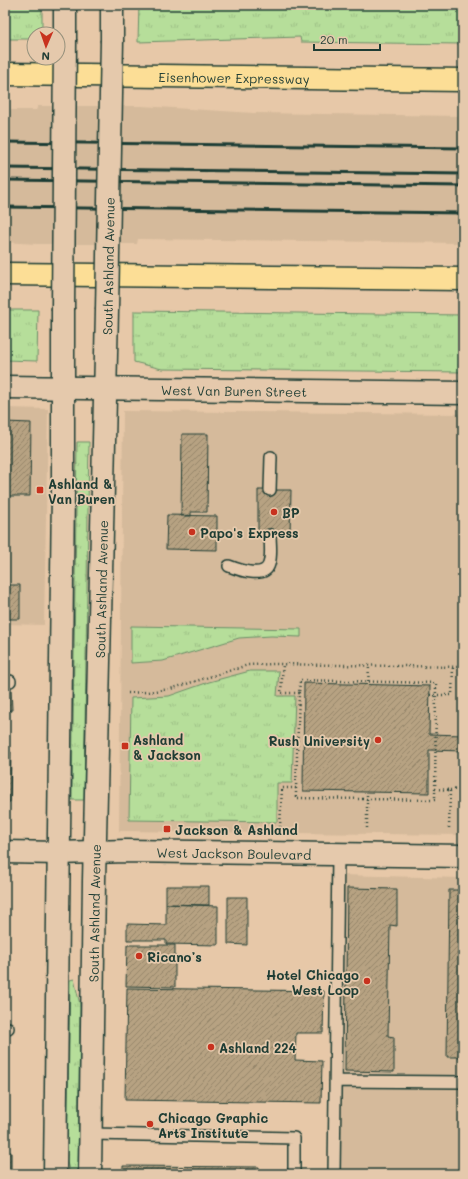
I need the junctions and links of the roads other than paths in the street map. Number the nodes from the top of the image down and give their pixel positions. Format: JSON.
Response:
{"nodes":[{"id":1,"x":65,"y":5,"type":"edge"},
{"id":2,"x":112,"y":5,"type":"edge"},
{"id":3,"x":5,"y":74,"type":"edge"},
{"id":4,"x":463,"y":80,"type":"edge"},
{"id":5,"x":5,"y":274,"type":"edge"},
{"id":6,"x":463,"y":279,"type":"edge"},
{"id":7,"x":5,"y":387,"type":"edge"},
{"id":8,"x":62,"y":387,"type":"junction"},
{"id":9,"x":106,"y":388,"type":"junction"},
{"id":10,"x":463,"y":393,"type":"edge"},
{"id":11,"x":271,"y":457,"type":"dead end"},
{"id":12,"x":270,"y":490,"type":"dead end"},
{"id":13,"x":270,"y":535,"type":"dead end"},
{"id":14,"x":229,"y":566,"type":"dead end"},
{"id":15,"x":95,"y":851,"type":"junction"},
{"id":16,"x":5,"y":852,"type":"edge"},
{"id":17,"x":59,"y":853,"type":"junction"},
{"id":18,"x":338,"y":855,"type":"junction"},
{"id":19,"x":463,"y":856,"type":"edge"},
{"id":20,"x":335,"y":1081,"type":"junction"},
{"id":21,"x":463,"y":1082,"type":"edge"},
{"id":22,"x":91,"y":1134,"type":"junction"},
{"id":23,"x":55,"y":1174,"type":"edge"},
{"id":24,"x":90,"y":1174,"type":"edge"},
{"id":25,"x":294,"y":1174,"type":"edge"},
{"id":26,"x":334,"y":1174,"type":"edge"}],
"edges":[{"from":1,"to":8,"type":"main road","bridge":true},
{"from":2,"to":9,"type":"main road","name":"South Ashland Avenue","bridge":true},
{"from":3,"to":4,"type":"highway","name":"Eisenhower Expressway"},
{"from":5,"to":6,"type":"highway"},
{"from":7,"to":8,"type":"main road","name":"West Van Buren Street"},
{"from":8,"to":9,"type":"main road","name":"West Van Buren Street"},
{"from":8,"to":17,"type":"main road"},
{"from":9,"to":10,"type":"main road","name":"West Van Buren Street"},
{"from":9,"to":15,"type":"main road","name":"South Ashland Avenue"},
{"from":11,"to":12,"type":"lane"},
{"from":13,"to":14,"type":"lane"},
{"from":15,"to":17,"type":"main road","name":"West Jackson Boulevard"},
{"from":15,"to":18,"type":"main road","name":"West Jackson Boulevard"},
{"from":15,"to":22,"type":"main road","name":"South Ashland Avenue"},
{"from":16,"to":17,"type":"main road","name":"West Jackson Boulevard"},
{"from":17,"to":23,"type":"main road"},
{"from":18,"to":19,"type":"main road","name":"West Jackson Boulevard"},
{"from":18,"to":20,"type":"lane"},
{"from":20,"to":21,"type":"lane"},
{"from":20,"to":26,"type":"lane"},
{"from":22,"to":24,"type":"main road","name":"South Ashland Avenue"},
{"from":22,"to":25,"type":"lane"}]}
